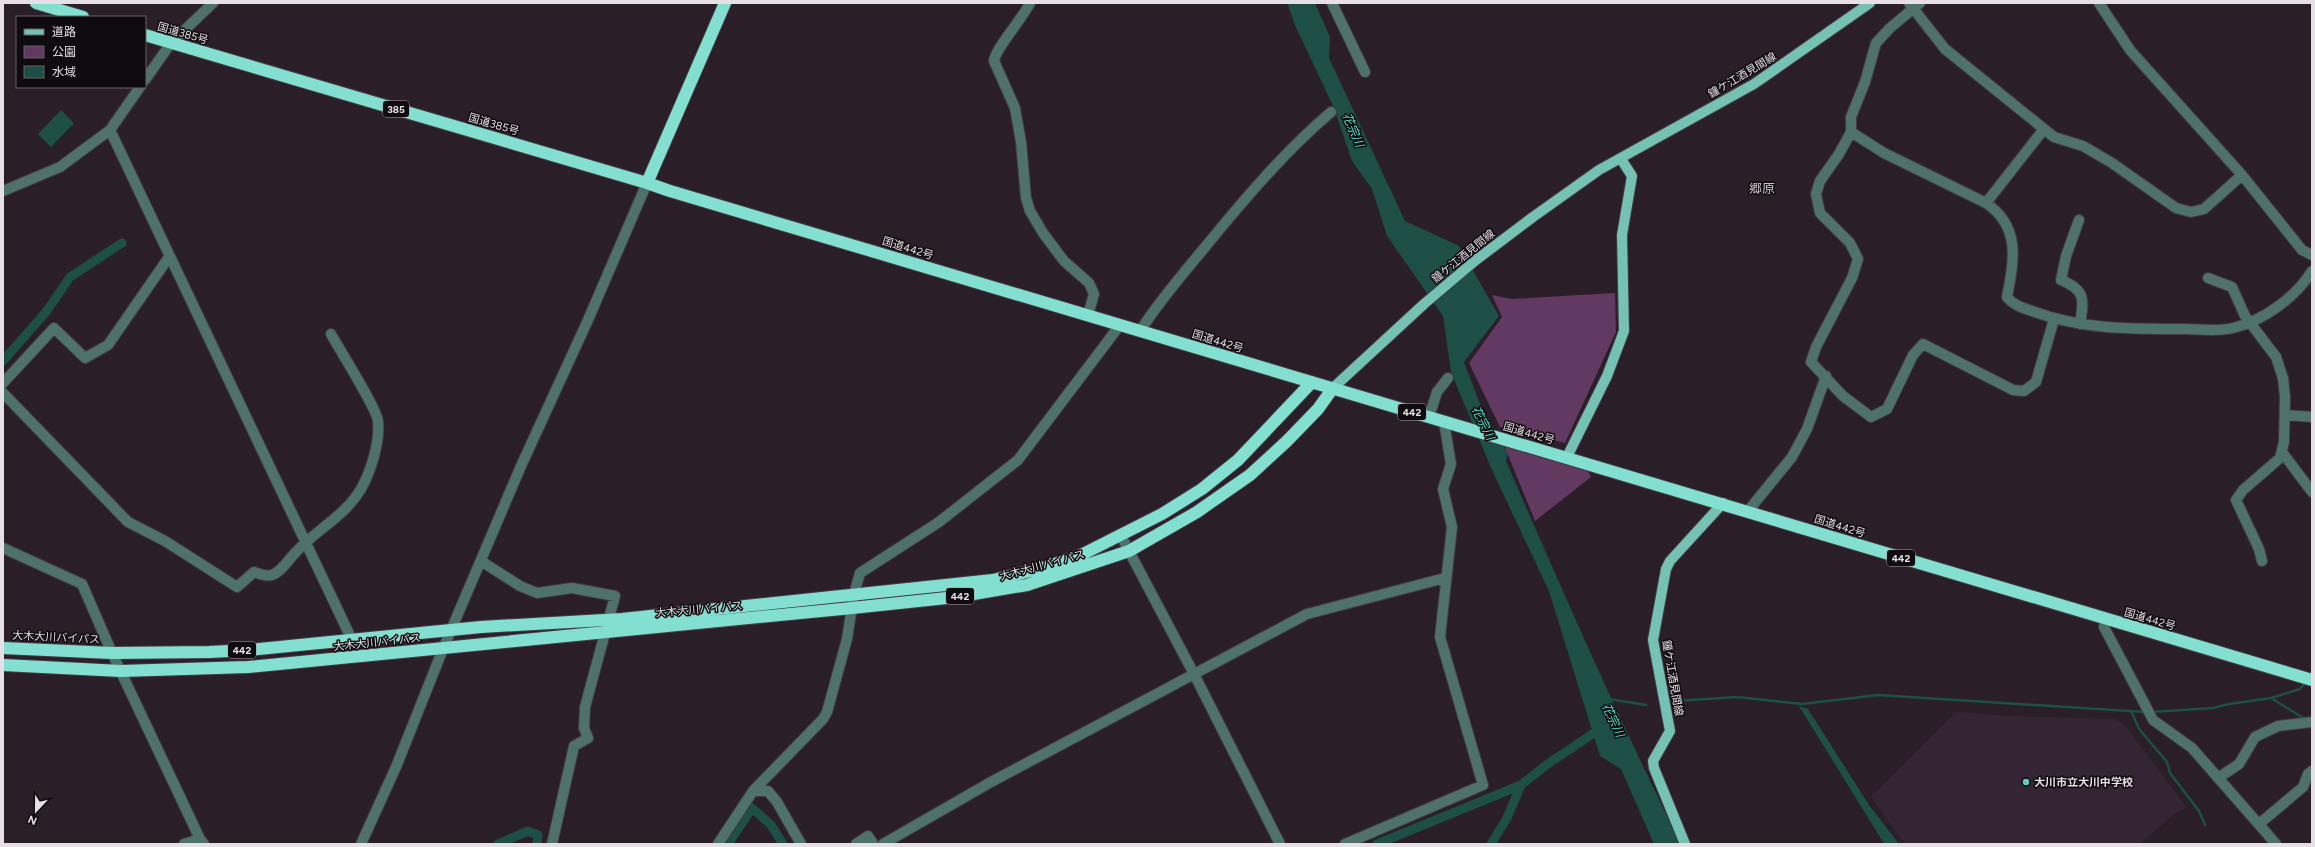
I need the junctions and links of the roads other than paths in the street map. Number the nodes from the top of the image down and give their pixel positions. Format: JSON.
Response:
{"nodes":[{"id":1,"x":36,"y":3,"type":"edge"},
{"id":2,"x":213,"y":3,"type":"edge"},
{"id":3,"x":724,"y":3,"type":"edge"},
{"id":4,"x":1030,"y":3,"type":"edge"},
{"id":5,"x":1332,"y":3,"type":"edge"},
{"id":6,"x":1870,"y":3,"type":"edge"},
{"id":7,"x":2099,"y":3,"type":"edge"},
{"id":8,"x":1914,"y":5,"type":"edge"},
{"id":9,"x":80,"y":16,"type":"edge"},
{"id":10,"x":146,"y":35,"type":"edge"},
{"id":11,"x":171,"y":43,"type":"junction"},
{"id":12,"x":1365,"y":72,"type":"dead end"},
{"id":13,"x":146,"y":79,"type":"edge"},
{"id":14,"x":139,"y":88,"type":"edge"},
{"id":15,"x":1331,"y":112,"type":"dead end"},
{"id":16,"x":2044,"y":129,"type":"junction"},
{"id":17,"x":110,"y":130,"type":"junction"},
{"id":18,"x":1851,"y":132,"type":"junction"},
{"id":19,"x":1621,"y":159,"type":"junction"},
{"id":20,"x":2242,"y":174,"type":"junction"},
{"id":21,"x":647,"y":183,"type":"junction"},
{"id":22,"x":3,"y":191,"type":"edge"},
{"id":23,"x":1986,"y":203,"type":"junction"},
{"id":24,"x":2079,"y":220,"type":"dead end"},
{"id":25,"x":2312,"y":255,"type":"edge"},
{"id":26,"x":169,"y":257,"type":"junction"},
{"id":27,"x":2312,"y":271,"type":"edge"},
{"id":28,"x":2208,"y":278,"type":"dead end"},
{"id":29,"x":1088,"y":315,"type":"junction"},
{"id":30,"x":2054,"y":319,"type":"junction"},
{"id":31,"x":2250,"y":323,"type":"junction"},
{"id":32,"x":2080,"y":324,"type":"junction"},
{"id":33,"x":1120,"y":325,"type":"junction"},
{"id":34,"x":1140,"y":331,"type":"junction"},
{"id":35,"x":331,"y":334,"type":"dead end"},
{"id":36,"x":1826,"y":376,"type":"junction"},
{"id":37,"x":1448,"y":378,"type":"dead end"},
{"id":38,"x":1312,"y":382,"type":"junction"},
{"id":39,"x":3,"y":383,"type":"edge"},
{"id":40,"x":1342,"y":390,"type":"junction"},
{"id":41,"x":3,"y":393,"type":"edge"},
{"id":42,"x":2285,"y":415,"type":"junction"},
{"id":43,"x":1429,"y":417,"type":"junction"},
{"id":44,"x":2312,"y":417,"type":"edge"},
{"id":45,"x":1444,"y":422,"type":"junction"},
{"id":46,"x":2282,"y":452,"type":"junction"},
{"id":47,"x":1567,"y":457,"type":"junction"},
{"id":48,"x":2312,"y":492,"type":"edge"},
{"id":49,"x":1723,"y":503,"type":"junction"},
{"id":50,"x":1748,"y":511,"type":"junction"},
{"id":51,"x":1121,"y":536,"type":"junction"},
{"id":52,"x":305,"y":542,"type":"junction"},
{"id":53,"x":3,"y":548,"type":"edge"},
{"id":54,"x":1129,"y":551,"type":"junction"},
{"id":55,"x":481,"y":561,"type":"junction"},
{"id":56,"x":2262,"y":561,"type":"dead end"},
{"id":57,"x":1445,"y":578,"type":"junction"},
{"id":58,"x":854,"y":594,"type":"junction"},
{"id":59,"x":852,"y":608,"type":"junction"},
{"id":60,"x":2106,"y":620,"type":"junction"},
{"id":61,"x":607,"y":625,"type":"junction"},
{"id":62,"x":451,"y":630,"type":"junction"},
{"id":63,"x":352,"y":640,"type":"junction"},
{"id":64,"x":3,"y":648,"type":"edge"},
{"id":65,"x":442,"y":649,"type":"junction"},
{"id":66,"x":112,"y":653,"type":"junction"},
{"id":67,"x":3,"y":665,"type":"edge"},
{"id":68,"x":121,"y":671,"type":"junction"},
{"id":69,"x":1194,"y":674,"type":"junction"},
{"id":70,"x":2309,"y":679,"type":"edge"},
{"id":71,"x":2312,"y":722,"type":"edge"},
{"id":72,"x":2312,"y":771,"type":"edge"},
{"id":73,"x":2218,"y":778,"type":"junction"},
{"id":74,"x":752,"y":791,"type":"junction"},
{"id":75,"x":2259,"y":824,"type":"junction"},
{"id":76,"x":202,"y":842,"type":"edge"},
{"id":77,"x":184,"y":844,"type":"edge"},
{"id":78,"x":361,"y":844,"type":"edge"},
{"id":79,"x":552,"y":844,"type":"edge"},
{"id":80,"x":718,"y":844,"type":"edge"},
{"id":81,"x":801,"y":844,"type":"edge"},
{"id":82,"x":856,"y":844,"type":"edge"},
{"id":83,"x":873,"y":844,"type":"edge"},
{"id":84,"x":883,"y":844,"type":"edge"},
{"id":85,"x":1280,"y":844,"type":"edge"},
{"id":86,"x":1345,"y":844,"type":"edge"},
{"id":87,"x":1684,"y":844,"type":"edge"},
{"id":88,"x":2276,"y":844,"type":"edge"}],
"edges":[{"from":1,"to":9,"type":"highway"},
{"from":2,"to":11,"type":"street"},
{"from":3,"to":21,"type":"highway"},
{"from":4,"to":29,"type":"street"},
{"from":5,"to":12,"type":"street"},
{"from":6,"to":19,"type":"main road","name":"鐘ケ江酒見間線"},
{"from":7,"to":20,"type":"street"},
{"from":8,"to":16,"type":"street"},
{"from":8,"to":18,"type":"street"},
{"from":10,"to":11,"type":"highway","name":"国道385号","number":"385"},
{"from":11,"to":13,"type":"street"},
{"from":11,"to":21,"type":"highway","name":"国道385号","number":"385"},
{"from":14,"to":17,"type":"street"},
{"from":15,"to":34,"type":"street"},
{"from":16,"to":20,"type":"street"},
{"from":16,"to":23,"type":"street"},
{"from":17,"to":22,"type":"street"},
{"from":17,"to":26,"type":"street"},
{"from":18,"to":23,"type":"street"},
{"from":18,"to":36,"type":"street"},
{"from":19,"to":40,"type":"main road","name":"鐘ケ江酒見間線"},
{"from":19,"to":47,"type":"main road"},
{"from":20,"to":25,"type":"street"},
{"from":21,"to":29,"type":"highway","name":"国道442号","number":"442"},
{"from":21,"to":55,"type":"street"},
{"from":23,"to":30,"type":"street"},
{"from":24,"to":32,"type":"street"},
{"from":26,"to":39,"type":"street"},
{"from":26,"to":52,"type":"street"},
{"from":27,"to":31,"type":"street"},
{"from":28,"to":31,"type":"street"},
{"from":29,"to":33,"type":"highway","name":"国道442号","number":"442"},
{"from":30,"to":32,"type":"street"},
{"from":30,"to":36,"type":"street"},
{"from":31,"to":32,"type":"street"},
{"from":31,"to":42,"type":"street"},
{"from":33,"to":34,"type":"highway","name":"国道442号","number":"442"},
{"from":33,"to":58,"type":"street"},
{"from":34,"to":38,"type":"highway","name":"国道442号","number":"442"},
{"from":35,"to":52,"type":"street"},
{"from":36,"to":50,"type":"street"},
{"from":37,"to":43,"type":"street"},
{"from":38,"to":40,"type":"highway","name":"国道442号","number":"442"},
{"from":38,"to":51,"type":"highway","name":"大木大川バイパス","number":"442"},
{"from":40,"to":43,"type":"highway","name":"国道442号","number":"442"},
{"from":40,"to":54,"type":"highway","name":"大木大川バイパス","number":"442"},
{"from":41,"to":52,"type":"street"},
{"from":42,"to":44,"type":"street"},
{"from":42,"to":46,"type":"street"},
{"from":43,"to":45,"type":"highway","name":"国道442号","number":"442"},
{"from":45,"to":47,"type":"highway","name":"国道442号","number":"442"},
{"from":45,"to":57,"type":"street"},
{"from":46,"to":48,"type":"street"},
{"from":46,"to":56,"type":"street"},
{"from":47,"to":49,"type":"highway","name":"国道442号","number":"442"},
{"from":49,"to":50,"type":"highway","name":"国道442号","number":"442"},
{"from":49,"to":87,"type":"main road","name":"鐘ケ江酒見間線"},
{"from":50,"to":60,"type":"highway","name":"国道442号","number":"442"},
{"from":51,"to":54,"type":"street"},
{"from":51,"to":58,"type":"highway","name":"大木大川バイパス","number":"442"},
{"from":52,"to":63,"type":"street"},
{"from":53,"to":66,"type":"street"},
{"from":54,"to":59,"type":"highway","name":"大木大川バイパス","number":"442"},
{"from":54,"to":69,"type":"street"},
{"from":55,"to":61,"type":"street"},
{"from":55,"to":62,"type":"street"},
{"from":57,"to":69,"type":"street"},
{"from":57,"to":86,"type":"street"},
{"from":58,"to":59,"type":"street"},
{"from":58,"to":61,"type":"highway","name":"大木大川バイパス","number":"442"},
{"from":59,"to":61,"type":"highway","name":"大木大川バイパス","number":"442"},
{"from":59,"to":74,"type":"street"},
{"from":60,"to":70,"type":"highway","name":"国道442号","number":"442"},
{"from":60,"to":73,"type":"street"},
{"from":61,"to":62,"type":"highway","name":"大木大川バイパス","number":"442"},
{"from":61,"to":65,"type":"highway","name":"大木大川バイパス","number":"442"},
{"from":61,"to":79,"type":"street"},
{"from":62,"to":63,"type":"highway","name":"大木大川バイパス","number":"442"},
{"from":62,"to":65,"type":"street"},
{"from":63,"to":66,"type":"highway","name":"大木大川バイパス","number":"442"},
{"from":64,"to":66,"type":"highway","name":"大木大川バイパス","number":"442"},
{"from":65,"to":68,"type":"highway","name":"大木大川バイパス","number":"442"},
{"from":65,"to":78,"type":"street"},
{"from":66,"to":68,"type":"street"},
{"from":67,"to":68,"type":"highway","name":"大木大川バイパス","number":"442"},
{"from":68,"to":76,"type":"street"},
{"from":69,"to":84,"type":"street"},
{"from":69,"to":85,"type":"street"},
{"from":71,"to":73,"type":"street"},
{"from":72,"to":75,"type":"street"},
{"from":73,"to":75,"type":"street"},
{"from":74,"to":80,"type":"street"},
{"from":74,"to":81,"type":"street"},
{"from":75,"to":88,"type":"street"},
{"from":76,"to":77,"type":"street"},
{"from":82,"to":83,"type":"street"}]}
